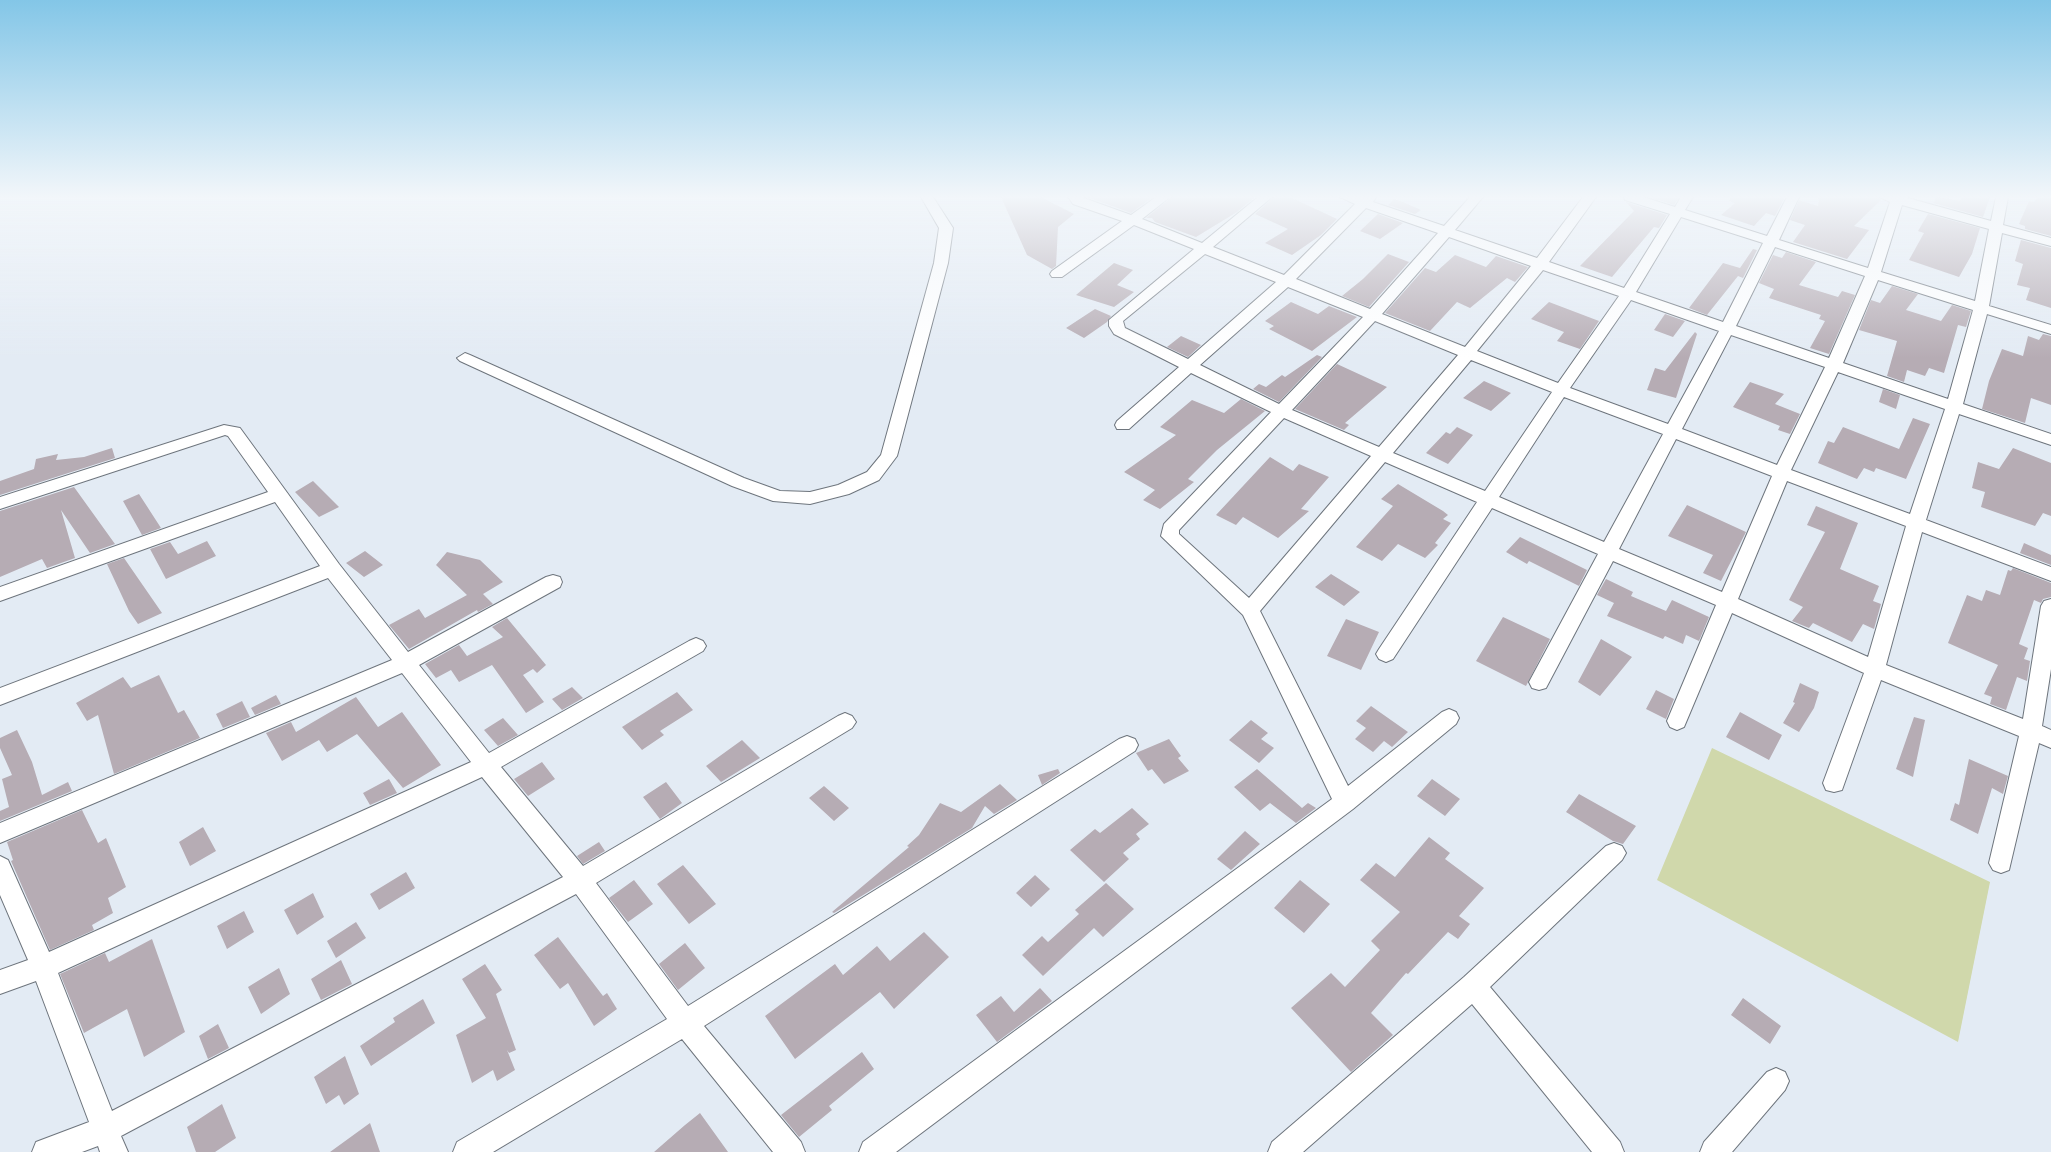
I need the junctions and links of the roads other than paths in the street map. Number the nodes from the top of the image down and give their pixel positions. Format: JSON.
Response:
{"nodes":[{"id":1,"x":943,"y":251,"type":"edge"},
{"id":2,"x":1090,"y":251,"type":"edge"},
{"id":3,"x":1200,"y":251,"type":"edge"},
{"id":4,"x":1206,"y":251,"type":"edge"},
{"id":5,"x":1316,"y":251,"type":"edge"},
{"id":6,"x":1430,"y":251,"type":"edge"},
{"id":7,"x":1503,"y":251,"type":"edge"},
{"id":8,"x":1550,"y":251,"type":"edge"},
{"id":9,"x":1654,"y":251,"type":"edge"},
{"id":10,"x":1767,"y":251,"type":"edge"},
{"id":11,"x":1802,"y":251,"type":"edge"},
{"id":12,"x":1879,"y":251,"type":"edge"},
{"id":13,"x":1991,"y":251,"type":"edge"},
{"id":14,"x":1540,"y":264,"type":"junction"},
{"id":15,"x":1057,"y":274,"type":"dead end"},
{"id":16,"x":1873,"y":274,"type":"junction"},
{"id":17,"x":1285,"y":282,"type":"junction"},
{"id":18,"x":1628,"y":294,"type":"junction"},
{"id":19,"x":1981,"y":308,"type":"junction"},
{"id":20,"x":1372,"y":316,"type":"junction"},
{"id":21,"x":1728,"y":327,"type":"junction"},
{"id":22,"x":2051,"y":330,"type":"edge"},
{"id":23,"x":1468,"y":353,"type":"junction"},
{"id":24,"x":465,"y":358,"type":"dead end"},
{"id":25,"x":1834,"y":365,"type":"junction"},
{"id":26,"x":1190,"y":367,"type":"junction"},
{"id":27,"x":1561,"y":390,"type":"junction"},
{"id":28,"x":1954,"y":406,"type":"junction"},
{"id":29,"x":1281,"y":411,"type":"junction"},
{"id":30,"x":1122,"y":425,"type":"dead end"},
{"id":31,"x":1672,"y":431,"type":"junction"},
{"id":32,"x":2051,"y":440,"type":"edge"},
{"id":33,"x":1381,"y":454,"type":"junction"},
{"id":34,"x":1782,"y":472,"type":"junction"},
{"id":35,"x":278,"y":495,"type":"junction"},
{"id":36,"x":1488,"y":500,"type":"junction"},
{"id":37,"x":0,"y":503,"type":"edge"},
{"id":38,"x":1916,"y":522,"type":"junction"},
{"id":39,"x":1607,"y":552,"type":"junction"},
{"id":40,"x":332,"y":569,"type":"junction"},
{"id":41,"x":2051,"y":574,"type":"edge"},
{"id":42,"x":553,"y":582,"type":"dead end"},
{"id":43,"x":0,"y":594,"type":"edge"},
{"id":44,"x":1729,"y":603,"type":"junction"},
{"id":45,"x":2051,"y":606,"type":"edge"},
{"id":46,"x":1250,"y":610,"type":"junction"},
{"id":47,"x":696,"y":646,"type":"dead end"},
{"id":48,"x":1386,"y":654,"type":"dead end"},
{"id":49,"x":406,"y":663,"type":"junction"},
{"id":50,"x":1875,"y":669,"type":"junction"},
{"id":51,"x":1539,"y":682,"type":"dead end"},
{"id":52,"x":0,"y":697,"type":"edge"},
{"id":53,"x":1449,"y":718,"type":"dead end"},
{"id":54,"x":1677,"y":721,"type":"dead end"},
{"id":55,"x":845,"y":722,"type":"dead end"},
{"id":56,"x":2031,"y":731,"type":"junction"},
{"id":57,"x":2051,"y":739,"type":"edge"},
{"id":58,"x":1127,"y":745,"type":"dead end"},
{"id":59,"x":486,"y":765,"type":"junction"},
{"id":60,"x":1834,"y":784,"type":"dead end"},
{"id":61,"x":1345,"y":802,"type":"junction"},
{"id":62,"x":0,"y":834,"type":"edge"},
{"id":63,"x":1614,"y":853,"type":"dead end"},
{"id":64,"x":2001,"y":863,"type":"dead end"},
{"id":65,"x":0,"y":867,"type":"edge"},
{"id":66,"x":580,"y":880,"type":"junction"},
{"id":67,"x":43,"y":967,"type":"junction"},
{"id":68,"x":0,"y":982,"type":"edge"},
{"id":69,"x":1473,"y":986,"type":"junction"},
{"id":70,"x":685,"y":1022,"type":"junction"},
{"id":71,"x":1776,"y":1082,"type":"dead end"},
{"id":72,"x":110,"y":1140,"type":"edge"},
{"id":73,"x":46,"y":1152,"type":"edge"},
{"id":74,"x":467,"y":1152,"type":"edge"},
{"id":75,"x":791,"y":1152,"type":"edge"},
{"id":76,"x":872,"y":1152,"type":"edge"},
{"id":77,"x":1282,"y":1152,"type":"edge"},
{"id":78,"x":1610,"y":1152,"type":"edge"},
{"id":79,"x":1714,"y":1152,"type":"edge"}],
"edges":[{"from":1,"to":24,"type":"street"},
{"from":2,"to":15,"type":"street"},
{"from":3,"to":26,"type":"street"},
{"from":4,"to":17,"type":"street"},
{"from":5,"to":17,"type":"street"},
{"from":6,"to":20,"type":"street"},
{"from":7,"to":14,"type":"street"},
{"from":8,"to":14,"type":"street"},
{"from":9,"to":18,"type":"street"},
{"from":10,"to":21,"type":"street"},
{"from":11,"to":16,"type":"street"},
{"from":12,"to":16,"type":"street"},
{"from":13,"to":19,"type":"street"},
{"from":14,"to":18,"type":"street"},
{"from":14,"to":23,"type":"street"},
{"from":16,"to":19,"type":"street"},
{"from":16,"to":25,"type":"street"},
{"from":17,"to":20,"type":"street"},
{"from":17,"to":26,"type":"street"},
{"from":18,"to":21,"type":"street"},
{"from":18,"to":27,"type":"street"},
{"from":19,"to":22,"type":"street"},
{"from":19,"to":28,"type":"street"},
{"from":20,"to":23,"type":"street"},
{"from":20,"to":29,"type":"street"},
{"from":21,"to":25,"type":"street"},
{"from":21,"to":31,"type":"street"},
{"from":23,"to":27,"type":"street"},
{"from":23,"to":33,"type":"street"},
{"from":25,"to":28,"type":"street"},
{"from":25,"to":34,"type":"street"},
{"from":26,"to":29,"type":"street"},
{"from":26,"to":30,"type":"street"},
{"from":27,"to":31,"type":"street"},
{"from":27,"to":36,"type":"street"},
{"from":28,"to":32,"type":"street"},
{"from":28,"to":38,"type":"street"},
{"from":29,"to":33,"type":"street"},
{"from":29,"to":46,"type":"street"},
{"from":31,"to":34,"type":"street"},
{"from":31,"to":39,"type":"street"},
{"from":33,"to":36,"type":"street"},
{"from":33,"to":46,"type":"street"},
{"from":34,"to":38,"type":"street"},
{"from":34,"to":44,"type":"street"},
{"from":35,"to":37,"type":"street"},
{"from":35,"to":40,"type":"street"},
{"from":35,"to":43,"type":"street"},
{"from":36,"to":39,"type":"street"},
{"from":36,"to":48,"type":"street"},
{"from":38,"to":41,"type":"street"},
{"from":38,"to":50,"type":"street"},
{"from":39,"to":44,"type":"street"},
{"from":39,"to":51,"type":"street"},
{"from":40,"to":49,"type":"street"},
{"from":40,"to":52,"type":"street"},
{"from":42,"to":49,"type":"street"},
{"from":44,"to":50,"type":"street"},
{"from":44,"to":54,"type":"street"},
{"from":45,"to":56,"type":"street"},
{"from":46,"to":61,"type":"street"},
{"from":47,"to":59,"type":"street"},
{"from":49,"to":59,"type":"street"},
{"from":49,"to":62,"type":"street"},
{"from":50,"to":56,"type":"street"},
{"from":50,"to":60,"type":"street"},
{"from":53,"to":61,"type":"street"},
{"from":55,"to":66,"type":"street"},
{"from":56,"to":57,"type":"street"},
{"from":56,"to":64,"type":"street"},
{"from":58,"to":70,"type":"street"},
{"from":59,"to":66,"type":"street"},
{"from":59,"to":67,"type":"street"},
{"from":61,"to":76,"type":"street"},
{"from":63,"to":69,"type":"street"},
{"from":65,"to":67,"type":"street"},
{"from":66,"to":70,"type":"street"},
{"from":66,"to":72,"type":"street"},
{"from":67,"to":68,"type":"street"},
{"from":67,"to":72,"type":"street"},
{"from":69,"to":77,"type":"street"},
{"from":69,"to":78,"type":"street"},
{"from":70,"to":74,"type":"street"},
{"from":70,"to":75,"type":"street"},
{"from":71,"to":79,"type":"street"},
{"from":72,"to":73,"type":"street"}]}
